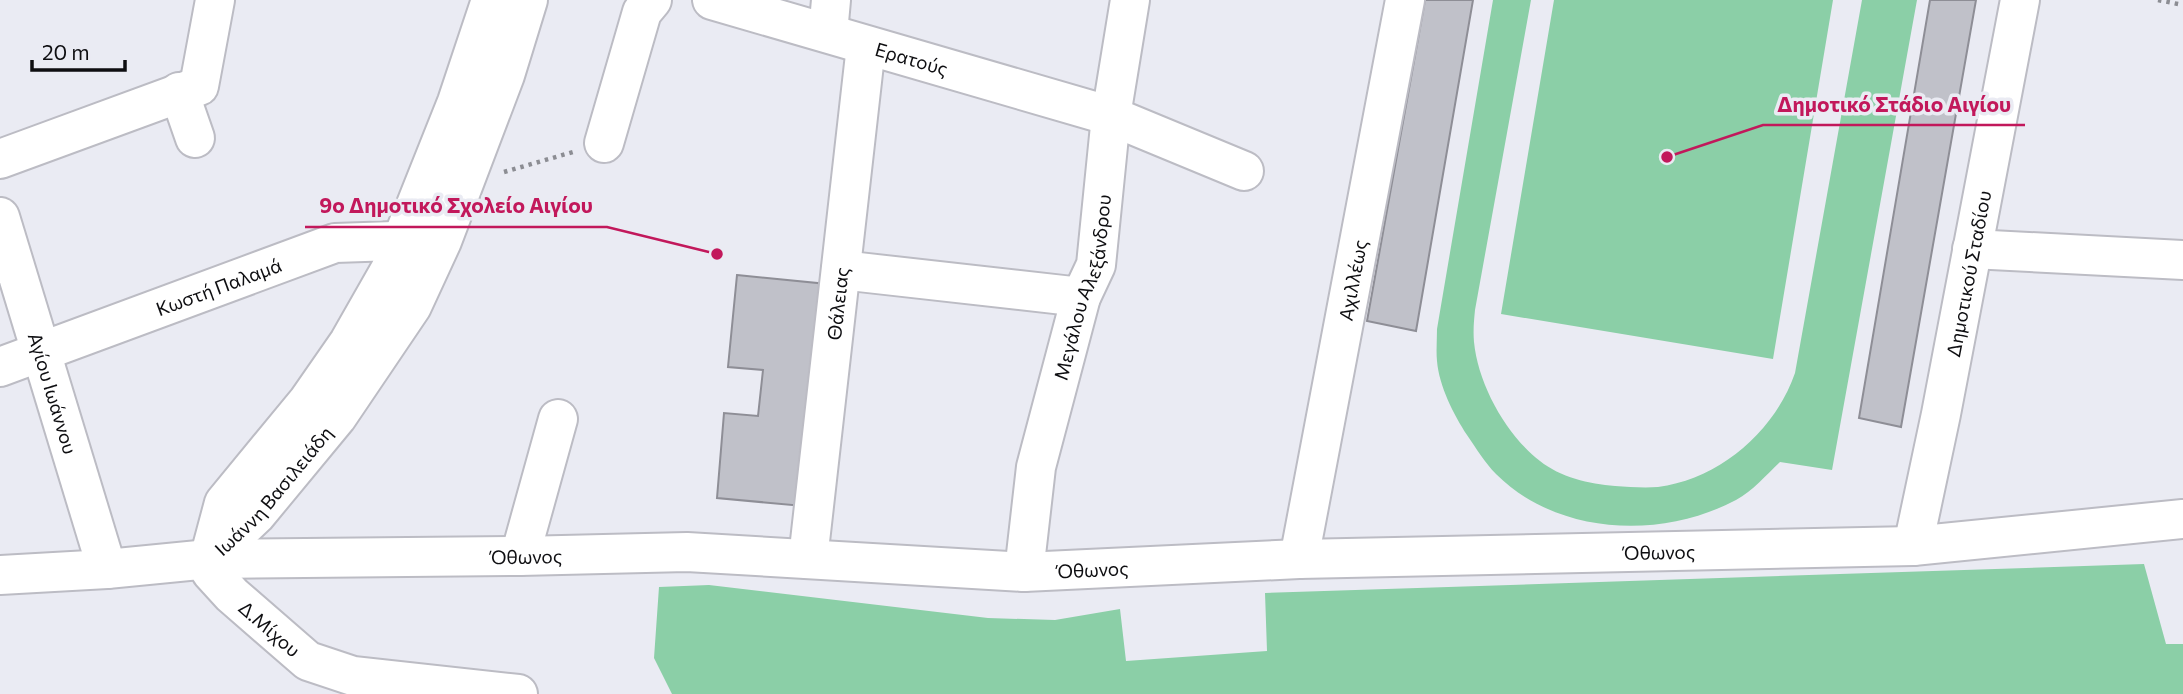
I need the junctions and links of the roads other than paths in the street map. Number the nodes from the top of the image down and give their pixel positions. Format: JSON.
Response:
{"nodes":[{"id":1,"x":215,"y":0,"type":"edge"},
{"id":2,"x":491,"y":0,"type":"edge"},
{"id":3,"x":527,"y":0,"type":"edge"},
{"id":4,"x":652,"y":0,"type":"edge"},
{"id":5,"x":712,"y":0,"type":"edge"},
{"id":6,"x":1130,"y":0,"type":"edge"},
{"id":7,"x":1405,"y":0,"type":"edge"},
{"id":8,"x":2020,"y":0,"type":"edge"},
{"id":9,"x":830,"y":17,"type":"edge"},
{"id":10,"x":866,"y":46,"type":"junction"},
{"id":11,"x":178,"y":92,"type":"junction"},
{"id":12,"x":1111,"y":116,"type":"junction"},
{"id":13,"x":195,"y":138,"type":"dead end"},
{"id":14,"x":604,"y":143,"type":"road end"},
{"id":15,"x":0,"y":159,"type":"edge"},
{"id":16,"x":1244,"y":171,"type":"dead end"},
{"id":17,"x":0,"y":217,"type":"edge"},
{"id":18,"x":402,"y":239,"type":"junction"},
{"id":19,"x":442,"y":241,"type":"junction"},
{"id":20,"x":1972,"y":249,"type":"junction"},
{"id":21,"x":2183,"y":260,"type":"edge"},
{"id":22,"x":841,"y":270,"type":"junction"},
{"id":23,"x":1081,"y":297,"type":"junction"},
{"id":24,"x":41,"y":354,"type":"junction"},
{"id":25,"x":0,"y":367,"type":"edge"},
{"id":26,"x":558,"y":419,"type":"dead end"},
{"id":27,"x":2183,"y":519,"type":"edge"},
{"id":28,"x":1913,"y":546,"type":"junction"},
{"id":29,"x":520,"y":556,"type":"junction"},
{"id":30,"x":209,"y":559,"type":"junction"},
{"id":31,"x":808,"y":559,"type":"junction"},
{"id":32,"x":1299,"y":559,"type":"junction"},
{"id":33,"x":107,"y":569,"type":"junction"},
{"id":34,"x":1024,"y":572,"type":"junction"},
{"id":35,"x":0,"y":575,"type":"edge"},
{"id":36,"x":518,"y":694,"type":"edge"}],
"edges":[{"from":1,"to":11,"type":"street"},
{"from":2,"to":18,"type":"street","name":"Ιωάννη Βασιλειάδη"},
{"from":3,"to":19,"type":"street","name":"Ιωάννη Βασιλειάδη"},
{"from":4,"to":14,"type":"street"},
{"from":5,"to":9,"type":"street","name":"Ερατούς"},
{"from":6,"to":12,"type":"street","name":"Μεγάλου Αλεξάνδρου"},
{"from":7,"to":32,"type":"street","name":"Αχιλλέως"},
{"from":8,"to":20,"type":"street","name":"Δημοτικού Σταδίου"},
{"from":9,"to":10,"type":"street","name":"Ερατούς"},
{"from":10,"to":12,"type":"street","name":"Ερατούς"},
{"from":10,"to":22,"type":"street","name":"Θάλειας"},
{"from":11,"to":13,"type":"street"},
{"from":11,"to":15,"type":"street"},
{"from":12,"to":16,"type":"street","name":"Ερατούς"},
{"from":12,"to":23,"type":"street","name":"Μεγάλου Αλεξάνδρου"},
{"from":17,"to":24,"type":"street","name":"Αγίου Ιωάννου"},
{"from":18,"to":19,"type":"street","name":"Κωστή Παλαμά"},
{"from":18,"to":24,"type":"street","name":"Κωστή Παλαμά"},
{"from":18,"to":30,"type":"street","name":"Ιωάννη Βασιλειάδη"},
{"from":19,"to":30,"type":"street","name":"Ιωάννη Βασιλειάδη"},
{"from":20,"to":21,"type":"street"},
{"from":20,"to":28,"type":"street","name":"Δημοτικού Σταδίου"},
{"from":22,"to":23,"type":"street"},
{"from":22,"to":31,"type":"street","name":"Θάλειας"},
{"from":23,"to":34,"type":"street","name":"Μεγάλου Αλεξάνδρου"},
{"from":24,"to":25,"type":"street","name":"Κωστή Παλαμά"},
{"from":24,"to":33,"type":"street","name":"Αγίου Ιωάννου"},
{"from":26,"to":29,"type":"street"},
{"from":27,"to":28,"type":"street","name":"Όθωνος"},
{"from":28,"to":32,"type":"street","name":"Όθωνος"},
{"from":29,"to":30,"type":"street","name":"Όθωνος"},
{"from":29,"to":31,"type":"street","name":"Όθωνος"},
{"from":30,"to":33,"type":"street","name":"Όθωνος"},
{"from":30,"to":36,"type":"street","name":"Δ.Μίχου"},
{"from":31,"to":34,"type":"street","name":"Όθωνος"},
{"from":32,"to":34,"type":"street","name":"Όθωνος"},
{"from":33,"to":35,"type":"street","name":"Όθωνος"}]}
